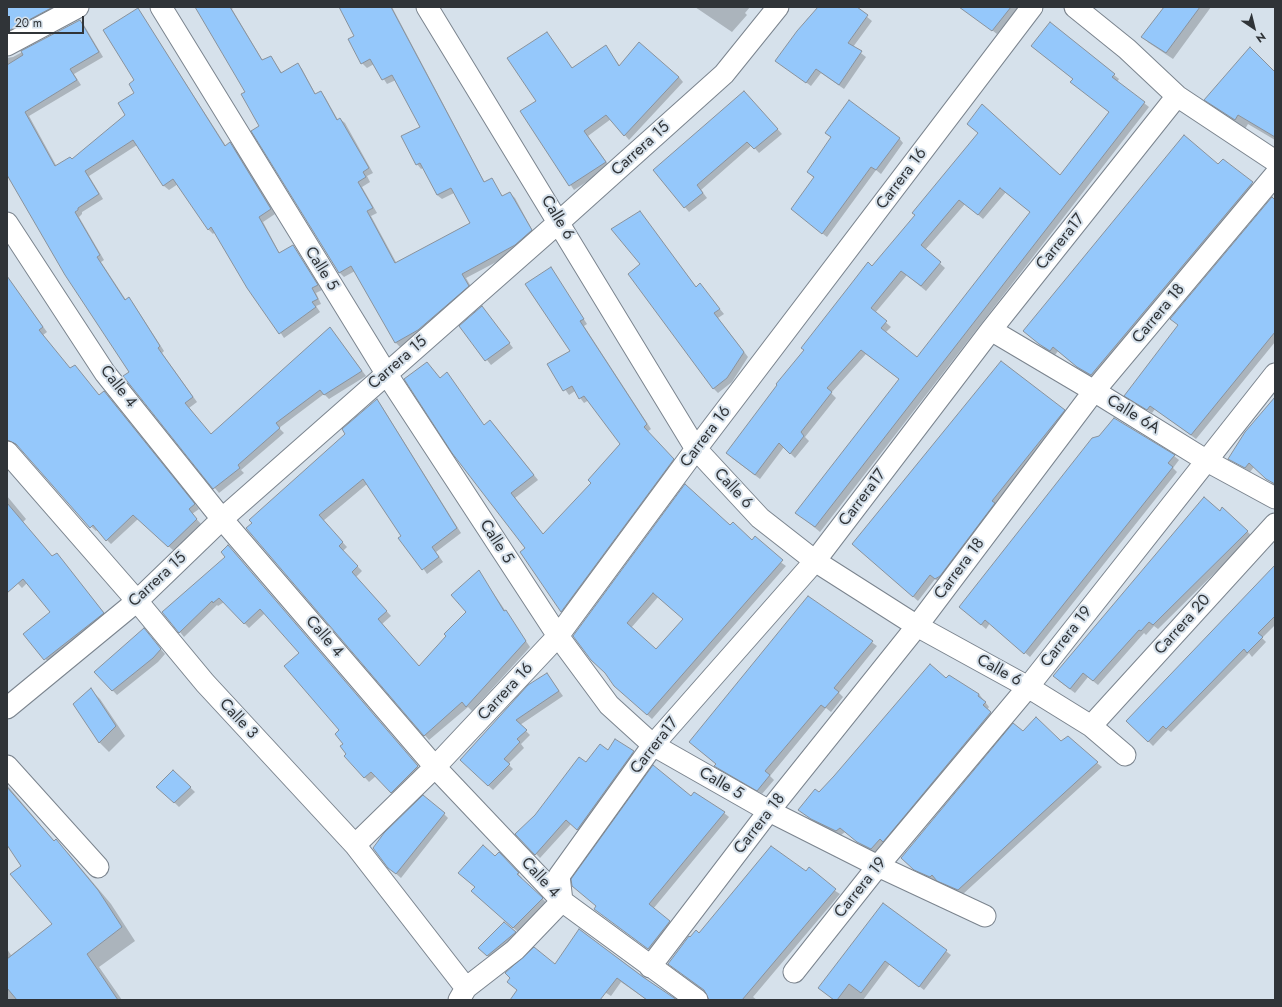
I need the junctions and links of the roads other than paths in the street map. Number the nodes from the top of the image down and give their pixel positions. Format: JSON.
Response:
{"nodes":[{"id":1,"x":78,"y":7,"type":"edge"},
{"id":2,"x":161,"y":7,"type":"edge"},
{"id":3,"x":427,"y":7,"type":"edge"},
{"id":4,"x":778,"y":7,"type":"edge"},
{"id":5,"x":1032,"y":7,"type":"edge"},
{"id":6,"x":1075,"y":7,"type":"edge"},
{"id":7,"x":7,"y":45,"type":"edge"},
{"id":8,"x":1177,"y":96,"type":"junction"},
{"id":9,"x":1275,"y":161,"type":"edge"},
{"id":10,"x":1275,"y":175,"type":"edge"},
{"id":11,"x":7,"y":222,"type":"edge"},
{"id":12,"x":559,"y":222,"type":"junction"},
{"id":13,"x":991,"y":330,"type":"junction"},
{"id":14,"x":386,"y":373,"type":"junction"},
{"id":15,"x":1275,"y":374,"type":"edge"},
{"id":16,"x":1094,"y":391,"type":"junction"},
{"id":17,"x":696,"y":449,"type":"junction"},
{"id":18,"x":7,"y":452,"type":"edge"},
{"id":19,"x":1207,"y":461,"type":"junction"},
{"id":20,"x":1275,"y":498,"type":"edge"},
{"id":21,"x":222,"y":519,"type":"junction"},
{"id":22,"x":1275,"y":524,"type":"edge"},
{"id":23,"x":815,"y":561,"type":"junction"},
{"id":24,"x":137,"y":601,"type":"junction"},
{"id":25,"x":917,"y":626,"type":"junction"},
{"id":26,"x":558,"y":636,"type":"junction"},
{"id":27,"x":1028,"y":687,"type":"junction"},
{"id":28,"x":7,"y":708,"type":"edge"},
{"id":29,"x":1091,"y":726,"type":"junction"},
{"id":30,"x":653,"y":745,"type":"junction"},
{"id":31,"x":1125,"y":755,"type":"dead end"},
{"id":32,"x":7,"y":766,"type":"edge"},
{"id":33,"x":435,"y":767,"type":"junction"},
{"id":34,"x":769,"y":812,"type":"junction"},
{"id":35,"x":355,"y":844,"type":"junction"},
{"id":36,"x":878,"y":866,"type":"junction"},
{"id":37,"x":98,"y":867,"type":"dead end"},
{"id":38,"x":562,"y":901,"type":"junction"},
{"id":39,"x":985,"y":916,"type":"dead end"},
{"id":40,"x":650,"y":967,"type":"junction"},
{"id":41,"x":794,"y":972,"type":"dead end"},
{"id":42,"x":462,"y":994,"type":"edge"},
{"id":43,"x":696,"y":1000,"type":"edge"}],
"edges":[{"from":1,"to":7,"type":"street"},
{"from":2,"to":14,"type":"street","name":"Calle 5"},
{"from":3,"to":12,"type":"street","name":"Calle 6"},
{"from":4,"to":12,"type":"street","name":"Carrera 15"},
{"from":5,"to":17,"type":"street","name":"Carrera 16"},
{"from":6,"to":8,"type":"street"},
{"from":8,"to":9,"type":"street"},
{"from":8,"to":13,"type":"street","name":"Carrera17"},
{"from":10,"to":16,"type":"street","name":"Carrera 18"},
{"from":11,"to":21,"type":"street","name":"Calle 4"},
{"from":12,"to":14,"type":"street","name":"Carrera 15"},
{"from":12,"to":17,"type":"street","name":"Calle 6"},
{"from":13,"to":16,"type":"street","name":"Calle 6A"},
{"from":13,"to":23,"type":"street","name":"Carrera17"},
{"from":14,"to":21,"type":"street","name":"Carrera 15"},
{"from":14,"to":26,"type":"street","name":"Calle 5"},
{"from":15,"to":19,"type":"street","name":"Carrera 19"},
{"from":16,"to":19,"type":"street","name":"Calle 6A"},
{"from":16,"to":25,"type":"street","name":"Carrera 18"},
{"from":17,"to":23,"type":"street","name":"Calle 6"},
{"from":17,"to":26,"type":"street","name":"Carrera 16"},
{"from":18,"to":24,"type":"street","name":"Calle 3"},
{"from":19,"to":20,"type":"street","name":"Calle 6A"},
{"from":19,"to":27,"type":"street","name":"Carrera 19"},
{"from":21,"to":24,"type":"street","name":"Carrera 15"},
{"from":21,"to":33,"type":"street","name":"Calle 4"},
{"from":22,"to":29,"type":"street","name":"Carrera 20"},
{"from":23,"to":25,"type":"street","name":"Calle 6"},
{"from":23,"to":30,"type":"street","name":"Carrera17"},
{"from":24,"to":28,"type":"street","name":"Carrera 15"},
{"from":24,"to":35,"type":"street","name":"Calle 3"},
{"from":25,"to":27,"type":"street","name":"Calle 6"},
{"from":25,"to":34,"type":"street","name":"Carrera 18"},
{"from":26,"to":30,"type":"street","name":"Calle 5"},
{"from":26,"to":33,"type":"street","name":"Carrera 16"},
{"from":27,"to":29,"type":"street","name":"Calle 6"},
{"from":27,"to":36,"type":"street","name":"Carrera 19"},
{"from":29,"to":31,"type":"street","name":"Calle 6"},
{"from":30,"to":34,"type":"street","name":"Calle 5"},
{"from":30,"to":38,"type":"street","name":"Carrera17"},
{"from":32,"to":37,"type":"street"},
{"from":33,"to":35,"type":"street","name":"Carrera 16"},
{"from":33,"to":38,"type":"street","name":"Calle 4"},
{"from":34,"to":36,"type":"street","name":"Calle 5"},
{"from":34,"to":40,"type":"street","name":"Carrera 18"},
{"from":35,"to":42,"type":"street","name":"Calle 3"},
{"from":36,"to":39,"type":"street","name":"Calle 5"},
{"from":36,"to":41,"type":"street","name":"Carrera 19"},
{"from":38,"to":40,"type":"street","name":"Calle 4"},
{"from":38,"to":42,"type":"street"},
{"from":40,"to":43,"type":"street","name":"Calle 4"}]}
